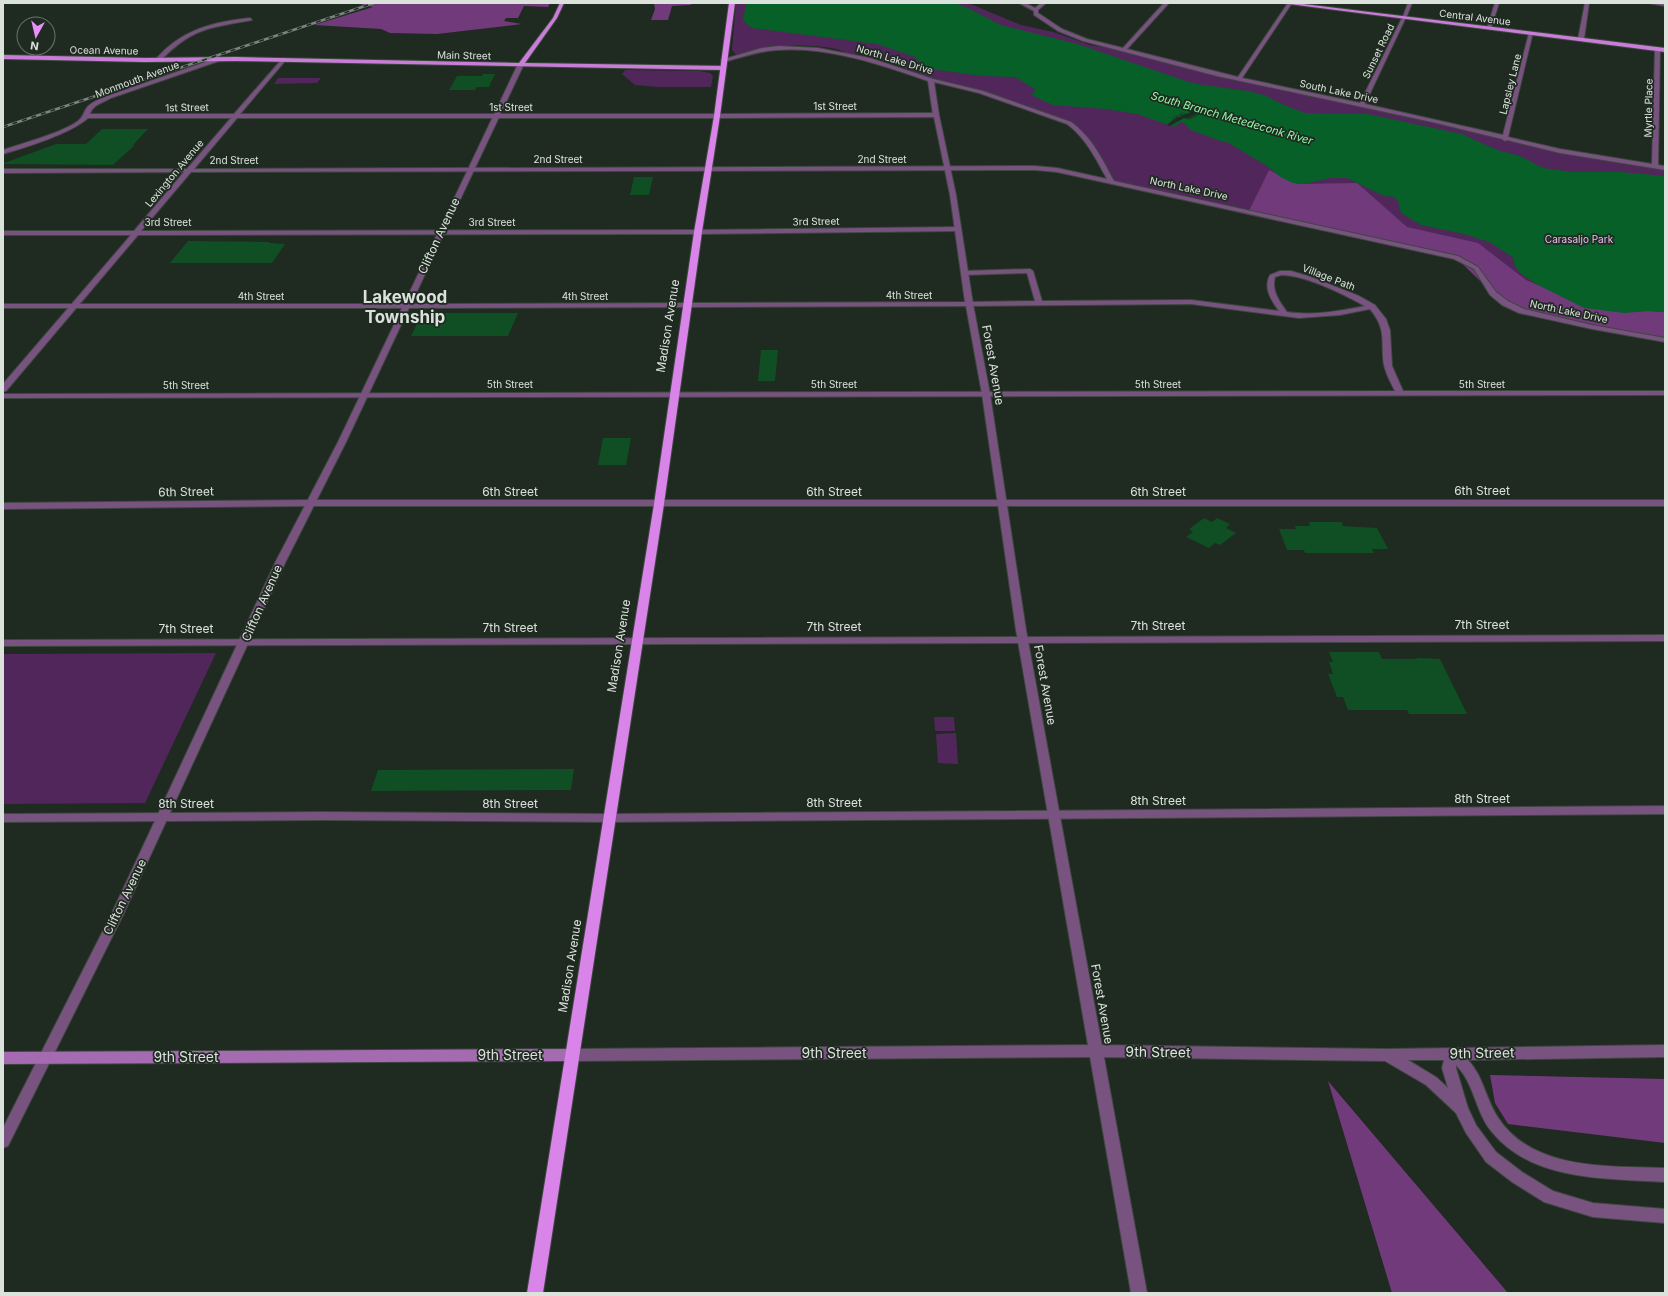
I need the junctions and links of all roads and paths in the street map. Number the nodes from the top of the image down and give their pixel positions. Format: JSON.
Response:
{"nodes":[{"id":1,"x":562,"y":3,"type":"edge"},
{"id":2,"x":732,"y":3,"type":"edge"},
{"id":3,"x":1021,"y":3,"type":"edge"},
{"id":4,"x":1044,"y":3,"type":"edge"},
{"id":5,"x":1167,"y":3,"type":"edge"},
{"id":6,"x":1287,"y":3,"type":"edge"},
{"id":7,"x":1410,"y":3,"type":"edge"},
{"id":8,"x":1497,"y":3,"type":"edge"},
{"id":9,"x":1587,"y":3,"type":"edge"},
{"id":10,"x":1650,"y":3,"type":"edge"},
{"id":11,"x":1665,"y":5,"type":"edge"},
{"id":12,"x":1036,"y":10,"type":"junction"},
{"id":13,"x":1404,"y":18,"type":"junction"},
{"id":14,"x":250,"y":19,"type":"dead end"},
{"id":15,"x":1489,"y":28,"type":"junction"},
{"id":16,"x":1532,"y":33,"type":"junction"},
{"id":17,"x":1580,"y":39,"type":"junction"},
{"id":18,"x":1658,"y":49,"type":"junction"},
{"id":19,"x":1124,"y":50,"type":"junction"},
{"id":20,"x":1665,"y":50,"type":"edge"},
{"id":21,"x":3,"y":57,"type":"edge"},
{"id":22,"x":205,"y":59,"type":"joint"},
{"id":23,"x":220,"y":59,"type":"junction"},
{"id":24,"x":158,"y":60,"type":"junction"},
{"id":25,"x":283,"y":60,"type":"junction"},
{"id":26,"x":724,"y":60,"type":"junction"},
{"id":27,"x":521,"y":64,"type":"junction"},
{"id":28,"x":723,"y":68,"type":"junction"},
{"id":29,"x":1239,"y":79,"type":"junction"},
{"id":30,"x":931,"y":80,"type":"junction"},
{"id":31,"x":1361,"y":106,"type":"junction"},
{"id":32,"x":1656,"y":109,"type":"junction"},
{"id":33,"x":1665,"y":109,"type":"edge"},
{"id":34,"x":936,"y":115,"type":"junction"},
{"id":35,"x":87,"y":116,"type":"junction"},
{"id":36,"x":235,"y":116,"type":"junction"},
{"id":37,"x":496,"y":116,"type":"junction"},
{"id":38,"x":717,"y":116,"type":"junction"},
{"id":39,"x":1505,"y":139,"type":"junction"},
{"id":40,"x":3,"y":152,"type":"edge"},
{"id":41,"x":1655,"y":167,"type":"junction"},
{"id":42,"x":1665,"y":168,"type":"edge"},
{"id":43,"x":470,"y":169,"type":"junction"},
{"id":44,"x":708,"y":169,"type":"junction"},
{"id":45,"x":947,"y":169,"type":"junction"},
{"id":46,"x":3,"y":170,"type":"edge"},
{"id":47,"x":189,"y":170,"type":"junction"},
{"id":48,"x":1112,"y":182,"type":"junction"},
{"id":49,"x":958,"y":229,"type":"junction"},
{"id":50,"x":442,"y":232,"type":"junction"},
{"id":51,"x":698,"y":232,"type":"junction"},
{"id":52,"x":3,"y":233,"type":"edge"},
{"id":53,"x":137,"y":233,"type":"junction"},
{"id":54,"x":964,"y":273,"type":"junction"},
{"id":55,"x":1168,"y":302,"type":"joint"},
{"id":56,"x":969,"y":304,"type":"junction"},
{"id":57,"x":1039,"y":304,"type":"junction"},
{"id":58,"x":3,"y":306,"type":"edge"},
{"id":59,"x":74,"y":306,"type":"junction"},
{"id":60,"x":688,"y":306,"type":"junction"},
{"id":61,"x":406,"y":307,"type":"junction"},
{"id":62,"x":1372,"y":307,"type":"junction"},
{"id":63,"x":1285,"y":315,"type":"junction"},
{"id":64,"x":1665,"y":340,"type":"edge"},
{"id":65,"x":3,"y":389,"type":"edge"},
{"id":66,"x":1665,"y":393,"type":"edge"},
{"id":67,"x":986,"y":394,"type":"junction"},
{"id":68,"x":1400,"y":394,"type":"junction"},
{"id":69,"x":364,"y":395,"type":"junction"},
{"id":70,"x":674,"y":395,"type":"junction"},
{"id":71,"x":3,"y":396,"type":"edge"},
{"id":72,"x":311,"y":503,"type":"junction"},
{"id":73,"x":1665,"y":503,"type":"edge"},
{"id":74,"x":659,"y":504,"type":"junction"},
{"id":75,"x":1003,"y":504,"type":"junction"},
{"id":76,"x":3,"y":506,"type":"edge"},
{"id":77,"x":1665,"y":638,"type":"edge"},
{"id":78,"x":1024,"y":640,"type":"junction"},
{"id":79,"x":636,"y":641,"type":"junction"},
{"id":80,"x":244,"y":642,"type":"junction"},
{"id":81,"x":3,"y":643,"type":"edge"},
{"id":82,"x":1665,"y":810,"type":"edge"},
{"id":83,"x":1054,"y":814,"type":"junction"},
{"id":84,"x":163,"y":817,"type":"junction"},
{"id":85,"x":3,"y":818,"type":"edge"},
{"id":86,"x":608,"y":818,"type":"junction"},
{"id":87,"x":1097,"y":1051,"type":"junction"},
{"id":88,"x":1665,"y":1051,"type":"edge"},
{"id":89,"x":1453,"y":1053,"type":"junction"},
{"id":90,"x":1387,"y":1054,"type":"junction"},
{"id":91,"x":572,"y":1055,"type":"junction"},
{"id":92,"x":3,"y":1058,"type":"edge"},
{"id":93,"x":45,"y":1058,"type":"junction"},
{"id":94,"x":1461,"y":1109,"type":"junction"},
{"id":95,"x":3,"y":1142,"type":"edge"},
{"id":96,"x":1665,"y":1174,"type":"edge"},
{"id":97,"x":1665,"y":1216,"type":"edge"},
{"id":98,"x":534,"y":1293,"type":"edge"},
{"id":99,"x":1139,"y":1293,"type":"edge"}],
"edges":[{"from":1,"to":27,"type":"main road"},
{"from":2,"to":26,"type":"highway","name":"Madison Avenue"},
{"from":3,"to":12,"type":"street","name":"South Lake Drive"},
{"from":4,"to":12,"type":"street"},
{"from":5,"to":19,"type":"street"},
{"from":6,"to":13,"type":"main road","name":"Central Avenue"},
{"from":6,"to":29,"type":"street"},
{"from":7,"to":13,"type":"street","name":"Sunset Road"},
{"from":8,"to":15,"type":"street"},
{"from":9,"to":17,"type":"street"},
{"from":10,"to":11,"type":"street"},
{"from":12,"to":19,"type":"street","name":"South Lake Drive"},
{"from":13,"to":15,"type":"main road","name":"Central Avenue"},
{"from":13,"to":31,"type":"street","name":"Sunset Road"},
{"from":14,"to":24,"type":"street"},
{"from":15,"to":16,"type":"main road","name":"Central Avenue"},
{"from":16,"to":17,"type":"main road","name":"Central Avenue"},
{"from":16,"to":39,"type":"street","name":"Lapsley Lane"},
{"from":17,"to":18,"type":"main road","name":"Central Avenue"},
{"from":18,"to":20,"type":"main road","name":"Central Avenue"},
{"from":18,"to":32,"type":"street","name":"Myrtle Place"},
{"from":19,"to":29,"type":"street","name":"South Lake Drive"},
{"from":21,"to":24,"type":"main road","name":"Ocean Avenue"},
{"from":22,"to":23,"type":"main road","name":"Main Street"},
{"from":22,"to":24,"type":"main road","name":"Ocean Avenue"},
{"from":23,"to":25,"type":"main road","name":"Main Street"},
{"from":23,"to":35,"type":"street","name":"Monmouth Avenue"},
{"from":25,"to":27,"type":"main road","name":"Main Street"},
{"from":25,"to":36,"type":"street","name":"Lexington Avenue"},
{"from":26,"to":28,"type":"highway","name":"Madison Avenue"},
{"from":26,"to":30,"type":"street","name":"North Lake Drive"},
{"from":27,"to":28,"type":"main road","name":"Main Street"},
{"from":27,"to":37,"type":"street","name":"Clifton Avenue"},
{"from":28,"to":38,"type":"highway","name":"Madison Avenue"},
{"from":29,"to":31,"type":"street","name":"South Lake Drive"},
{"from":30,"to":34,"type":"street","name":"Forest Avenue"},
{"from":30,"to":48,"type":"street","name":"North Lake Drive"},
{"from":31,"to":39,"type":"street","name":"South Lake Drive"},
{"from":32,"to":33,"type":"street"},
{"from":32,"to":41,"type":"street","name":"Myrtle Place"},
{"from":34,"to":38,"type":"street","name":"1st Street"},
{"from":34,"to":45,"type":"street","name":"Forest Avenue"},
{"from":35,"to":36,"type":"street","name":"1st Street"},
{"from":35,"to":40,"type":"street","name":"Monmouth Avenue"},
{"from":36,"to":37,"type":"street","name":"1st Street"},
{"from":36,"to":47,"type":"street","name":"Lexington Avenue"},
{"from":37,"to":38,"type":"street","name":"1st Street"},
{"from":37,"to":43,"type":"street","name":"Clifton Avenue"},
{"from":38,"to":44,"type":"highway","name":"Madison Avenue"},
{"from":39,"to":41,"type":"street","name":"South Lake Drive"},
{"from":41,"to":42,"type":"street","name":"South Lake Drive"},
{"from":43,"to":44,"type":"street","name":"2nd Street"},
{"from":43,"to":47,"type":"street","name":"2nd Street"},
{"from":43,"to":50,"type":"street","name":"Clifton Avenue"},
{"from":44,"to":45,"type":"street","name":"2nd Street"},
{"from":44,"to":51,"type":"highway","name":"Madison Avenue"},
{"from":45,"to":48,"type":"street","name":"2nd Street"},
{"from":45,"to":49,"type":"street","name":"Forest Avenue"},
{"from":46,"to":47,"type":"street","name":"2nd Street"},
{"from":47,"to":53,"type":"street","name":"Lexington Avenue"},
{"from":48,"to":64,"type":"street","name":"North Lake Drive"},
{"from":49,"to":51,"type":"street","name":"3rd Street"},
{"from":49,"to":54,"type":"street","name":"Forest Avenue"},
{"from":50,"to":51,"type":"street","name":"3rd Street"},
{"from":50,"to":53,"type":"street","name":"3rd Street"},
{"from":50,"to":61,"type":"street","name":"Clifton Avenue"},
{"from":51,"to":60,"type":"highway","name":"Madison Avenue"},
{"from":52,"to":53,"type":"street","name":"3rd Street"},
{"from":53,"to":59,"type":"street","name":"Lexington Avenue"},
{"from":54,"to":56,"type":"street","name":"Forest Avenue"},
{"from":54,"to":57,"type":"street"},
{"from":55,"to":57,"type":"street","name":"4th Street"},
{"from":55,"to":63,"type":"street","name":"Village Path"},
{"from":56,"to":57,"type":"street","name":"4th Street"},
{"from":56,"to":60,"type":"street","name":"4th Street"},
{"from":56,"to":67,"type":"street","name":"Forest Avenue"},
{"from":58,"to":59,"type":"street","name":"4th Street"},
{"from":59,"to":61,"type":"street","name":"4th Street"},
{"from":59,"to":65,"type":"street","name":"Lexington Avenue"},
{"from":60,"to":61,"type":"street","name":"4th Street"},
{"from":60,"to":70,"type":"highway","name":"Madison Avenue"},
{"from":61,"to":69,"type":"street","name":"Clifton Avenue"},
{"from":62,"to":63,"type":"street","name":"Village Path"},
{"from":62,"to":63,"type":"street","name":"Village Path"},
{"from":62,"to":68,"type":"street","name":"Village Path"},
{"from":66,"to":68,"type":"street","name":"5th Street"},
{"from":67,"to":68,"type":"street","name":"5th Street"},
{"from":67,"to":70,"type":"street","name":"5th Street"},
{"from":67,"to":75,"type":"street","name":"Forest Avenue"},
{"from":69,"to":70,"type":"street","name":"5th Street"},
{"from":69,"to":71,"type":"street","name":"5th Street"},
{"from":69,"to":72,"type":"street","name":"Clifton Avenue"},
{"from":70,"to":74,"type":"highway","name":"Madison Avenue"},
{"from":72,"to":74,"type":"street","name":"6th Street"},
{"from":72,"to":76,"type":"street","name":"6th Street"},
{"from":72,"to":80,"type":"street","name":"Clifton Avenue"},
{"from":73,"to":75,"type":"street","name":"6th Street"},
{"from":74,"to":75,"type":"street","name":"6th Street"},
{"from":74,"to":79,"type":"highway","name":"Madison Avenue"},
{"from":75,"to":78,"type":"street","name":"Forest Avenue"},
{"from":77,"to":78,"type":"street","name":"7th Street"},
{"from":78,"to":79,"type":"street","name":"7th Street"},
{"from":78,"to":83,"type":"street","name":"Forest Avenue"},
{"from":79,"to":80,"type":"street","name":"7th Street"},
{"from":79,"to":86,"type":"highway","name":"Madison Avenue"},
{"from":80,"to":81,"type":"street","name":"7th Street"},
{"from":80,"to":84,"type":"street","name":"Clifton Avenue"},
{"from":82,"to":83,"type":"street","name":"8th Street"},
{"from":83,"to":86,"type":"street","name":"8th Street"},
{"from":83,"to":87,"type":"street","name":"Forest Avenue"},
{"from":84,"to":85,"type":"street","name":"8th Street"},
{"from":84,"to":86,"type":"street","name":"8th Street"},
{"from":84,"to":93,"type":"street","name":"Clifton Avenue"},
{"from":86,"to":91,"type":"highway","name":"Madison Avenue"},
{"from":87,"to":90,"type":"street","name":"9th Street"},
{"from":87,"to":91,"type":"street","name":"9th Street"},
{"from":87,"to":99,"type":"street","name":"Forest Avenue"},
{"from":88,"to":89,"type":"street","name":"9th Street"},
{"from":89,"to":90,"type":"street","name":"9th Street"},
{"from":89,"to":94,"type":"street"},
{"from":89,"to":96,"type":"street"},
{"from":90,"to":94,"type":"street"},
{"from":91,"to":93,"type":"main road","name":"9th Street"},
{"from":91,"to":98,"type":"highway","name":"Madison Avenue"},
{"from":92,"to":93,"type":"main road","name":"9th Street"},
{"from":93,"to":95,"type":"street","name":"Clifton Avenue"},
{"from":94,"to":97,"type":"street"}]}
